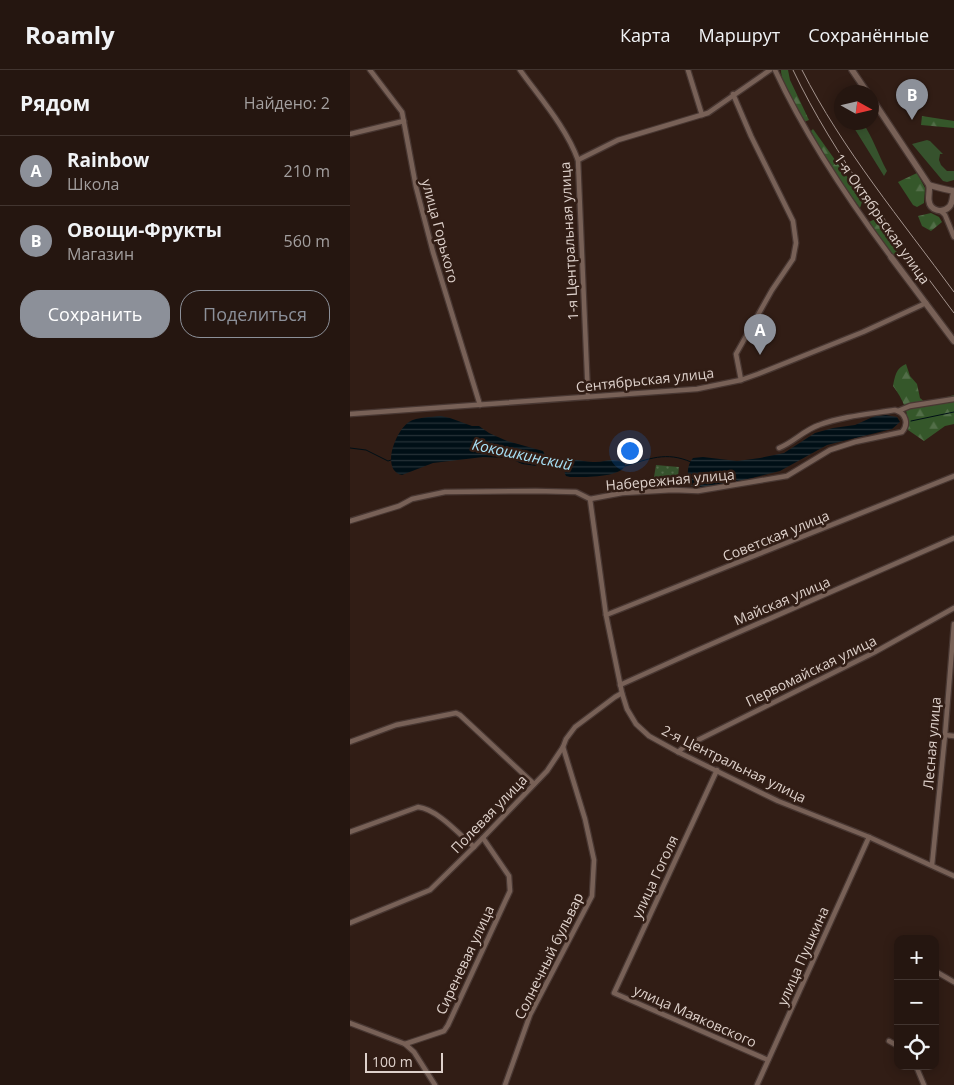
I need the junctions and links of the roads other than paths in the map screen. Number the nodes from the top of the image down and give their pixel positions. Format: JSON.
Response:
{"nodes":[{"id":1,"x":370,"y":70,"type":"edge"},
{"id":2,"x":520,"y":70,"type":"edge"},
{"id":3,"x":688,"y":70,"type":"edge"},
{"id":4,"x":770,"y":70,"type":"edge"},
{"id":5,"x":775,"y":70,"type":"edge"},
{"id":6,"x":852,"y":70,"type":"edge"},
{"id":7,"x":862,"y":85,"type":"edge"},
{"id":8,"x":733,"y":94,"type":"junction"},
{"id":9,"x":879,"y":110,"type":"edge"},
{"id":10,"x":702,"y":115,"type":"junction"},
{"id":11,"x":404,"y":121,"type":"junction"},
{"id":12,"x":350,"y":134,"type":"edge"},
{"id":13,"x":578,"y":160,"type":"junction"},
{"id":14,"x":929,"y":185,"type":"junction"},
{"id":15,"x":937,"y":188,"type":"junction"},
{"id":16,"x":952,"y":192,"type":"edge"},
{"id":17,"x":930,"y":193,"type":"junction"},
{"id":18,"x":944,"y":212,"type":"junction"},
{"id":19,"x":954,"y":237,"type":"edge"},
{"id":20,"x":891,"y":257,"type":"joint"},
{"id":21,"x":926,"y":303,"type":"junction"},
{"id":22,"x":954,"y":341,"type":"edge"},
{"id":23,"x":741,"y":380,"type":"junction"},
{"id":24,"x":588,"y":397,"type":"junction"},
{"id":25,"x":954,"y":399,"type":"edge"},
{"id":26,"x":480,"y":405,"type":"junction"},
{"id":27,"x":900,"y":412,"type":"junction"},
{"id":28,"x":350,"y":414,"type":"edge"},
{"id":29,"x":779,"y":448,"type":"dead end"},
{"id":30,"x":954,"y":476,"type":"edge"},
{"id":31,"x":590,"y":499,"type":"junction"},
{"id":32,"x":350,"y":521,"type":"edge"},
{"id":33,"x":954,"y":538,"type":"edge"},
{"id":34,"x":954,"y":608,"type":"edge"},
{"id":35,"x":606,"y":615,"type":"junction"},
{"id":36,"x":954,"y":624,"type":"edge"},
{"id":37,"x":620,"y":685,"type":"junction"},
{"id":38,"x":622,"y":693,"type":"junction"},
{"id":39,"x":945,"y":735,"type":"junction"},
{"id":40,"x":954,"y":736,"type":"edge"},
{"id":41,"x":350,"y":742,"type":"edge"},
{"id":42,"x":563,"y":748,"type":"junction"},
{"id":43,"x":678,"y":752,"type":"junction"},
{"id":44,"x":717,"y":770,"type":"junction"},
{"id":45,"x":534,"y":784,"type":"junction"},
{"id":46,"x":350,"y":832,"type":"edge"},
{"id":47,"x":869,"y":837,"type":"junction"},
{"id":48,"x":483,"y":838,"type":"junction"},
{"id":49,"x":474,"y":847,"type":"junction"},
{"id":50,"x":932,"y":865,"type":"junction"},
{"id":51,"x":954,"y":876,"type":"edge"},
{"id":52,"x":350,"y":923,"type":"edge"},
{"id":53,"x":939,"y":973,"type":"edge"},
{"id":54,"x":954,"y":982,"type":"edge"},
{"id":55,"x":614,"y":993,"type":"joint"},
{"id":56,"x":350,"y":1023,"type":"edge"},
{"id":57,"x":889,"y":1041,"type":"dead end"},
{"id":58,"x":405,"y":1044,"type":"junction"},
{"id":59,"x":894,"y":1044,"type":"edge"},
{"id":60,"x":768,"y":1060,"type":"junction"},
{"id":61,"x":918,"y":1070,"type":"edge"},
{"id":62,"x":435,"y":1085,"type":"edge"},
{"id":63,"x":505,"y":1085,"type":"edge"},
{"id":64,"x":757,"y":1085,"type":"edge"},
{"id":65,"x":924,"y":1085,"type":"edge"}],
"edges":[{"from":1,"to":11,"type":"street","name":"улица Горького"},
{"from":2,"to":13,"type":"street","name":"1-я Центральная улица"},
{"from":3,"to":10,"type":"street"},
{"from":4,"to":8,"type":"street"},
{"from":5,"to":20,"type":"street","name":"1-я Октябрьская улица"},
{"from":6,"to":7,"type":"street"},
{"from":8,"to":10,"type":"street"},
{"from":8,"to":23,"type":"street"},
{"from":9,"to":14,"type":"street"},
{"from":10,"to":13,"type":"street"},
{"from":11,"to":12,"type":"street"},
{"from":11,"to":26,"type":"street","name":"улица Горького"},
{"from":13,"to":24,"type":"street","name":"1-я Центральная улица"},
{"from":14,"to":15,"type":"street"},
{"from":14,"to":17,"type":"street"},
{"from":15,"to":16,"type":"street"},
{"from":15,"to":17,"type":"street"},
{"from":16,"to":18,"type":"street"},
{"from":17,"to":18,"type":"street"},
{"from":18,"to":19,"type":"street"},
{"from":20,"to":21,"type":"street","name":"1-я Октябрьская улица"},
{"from":21,"to":22,"type":"street","name":"1-я Октябрьская улица"},
{"from":21,"to":23,"type":"street","name":"Сентябрьская улица"},
{"from":23,"to":24,"type":"street","name":"Сентябрьская улица"},
{"from":24,"to":26,"type":"street","name":"Сентябрьская улица"},
{"from":25,"to":27,"type":"street"},
{"from":26,"to":28,"type":"street","name":"Сентябрьская улица"},
{"from":27,"to":29,"type":"street"},
{"from":27,"to":31,"type":"street","name":"Набережная улица"},
{"from":30,"to":35,"type":"street","name":"Советская улица"},
{"from":31,"to":32,"type":"street"},
{"from":31,"to":35,"type":"street","name":"2-я Центральная улица"},
{"from":33,"to":37,"type":"street","name":"Майская улица"},
{"from":34,"to":43,"type":"street","name":"Первомайская улица"},
{"from":35,"to":37,"type":"street","name":"2-я Центральная улица"},
{"from":36,"to":39,"type":"street","name":"Лесная улица"},
{"from":37,"to":38,"type":"street","name":"2-я Центральная улица"},
{"from":38,"to":42,"type":"street","name":"Полевая улица"},
{"from":38,"to":43,"type":"street","name":"2-я Центральная улица"},
{"from":39,"to":40,"type":"street"},
{"from":39,"to":50,"type":"street","name":"Лесная улица"},
{"from":41,"to":45,"type":"street"},
{"from":42,"to":45,"type":"street","name":"Полевая улица"},
{"from":42,"to":63,"type":"street","name":"Солнечный бульвар"},
{"from":43,"to":44,"type":"street","name":"2-я Центральная улица"},
{"from":44,"to":47,"type":"street","name":"2-я Центральная улица"},
{"from":44,"to":55,"type":"street","name":"улица Гоголя"},
{"from":45,"to":48,"type":"street","name":"Полевая улица"},
{"from":46,"to":49,"type":"street"},
{"from":47,"to":50,"type":"street","name":"2-я Центральная улица"},
{"from":47,"to":60,"type":"street","name":"улица Пушкина"},
{"from":48,"to":49,"type":"street","name":"Полевая улица"},
{"from":48,"to":58,"type":"street","name":"Сиреневая улица"},
{"from":49,"to":52,"type":"street","name":"Полевая улица"},
{"from":50,"to":51,"type":"street","name":"2-я Центральная улица"},
{"from":53,"to":54,"type":"street"},
{"from":55,"to":60,"type":"street","name":"улица Маяковского"},
{"from":56,"to":58,"type":"street"},
{"from":57,"to":59,"type":"street"},
{"from":58,"to":62,"type":"street"},
{"from":60,"to":64,"type":"street","name":"улица Пушкина"},
{"from":61,"to":65,"type":"street"}]}
